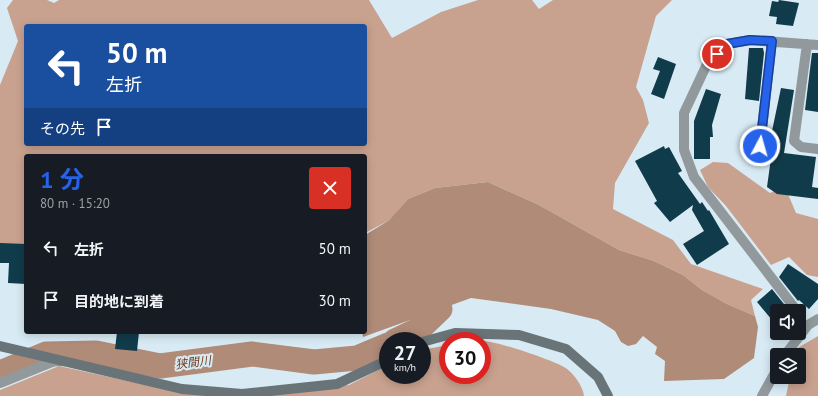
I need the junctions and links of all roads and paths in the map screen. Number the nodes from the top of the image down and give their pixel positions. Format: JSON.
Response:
{"nodes":[{"id":1,"x":772,"y":41,"type":"junction"},
{"id":2,"x":807,"y":44,"type":"junction"},
{"id":3,"x":818,"y":45,"type":"edge"},
{"id":4,"x":760,"y":146,"type":"dead end"},
{"id":5,"x":818,"y":149,"type":"edge"},
{"id":6,"x":792,"y":304,"type":"edge"},
{"id":7,"x":818,"y":319,"type":"edge"},
{"id":8,"x":806,"y":323,"type":"edge"},
{"id":9,"x":808,"y":325,"type":"junction"},
{"id":10,"x":431,"y":340,"type":"edge"},
{"id":11,"x":0,"y":346,"type":"edge"},
{"id":12,"x":790,"y":348,"type":"edge"},
{"id":13,"x":57,"y":360,"type":"junction"},
{"id":14,"x":379,"y":364,"type":"edge"},
{"id":15,"x":770,"y":382,"type":"edge"},
{"id":16,"x":0,"y":383,"type":"edge"},
{"id":17,"x":608,"y":396,"type":"edge"},
{"id":18,"x":762,"y":396,"type":"edge"}],
"edges":[{"from":1,"to":2,"type":"street"},
{"from":1,"to":4,"type":"street"},
{"from":1,"to":6,"type":"street"},
{"from":2,"to":3,"type":"street"},
{"from":2,"to":5,"type":"street"},
{"from":7,"to":9,"type":"street"},
{"from":8,"to":9,"type":"street"},
{"from":9,"to":12,"type":"street"},
{"from":10,"to":17,"type":"street"},
{"from":11,"to":13,"type":"street"},
{"from":13,"to":14,"type":"street"},
{"from":13,"to":16,"type":"street"},
{"from":15,"to":18,"type":"street"}]}
